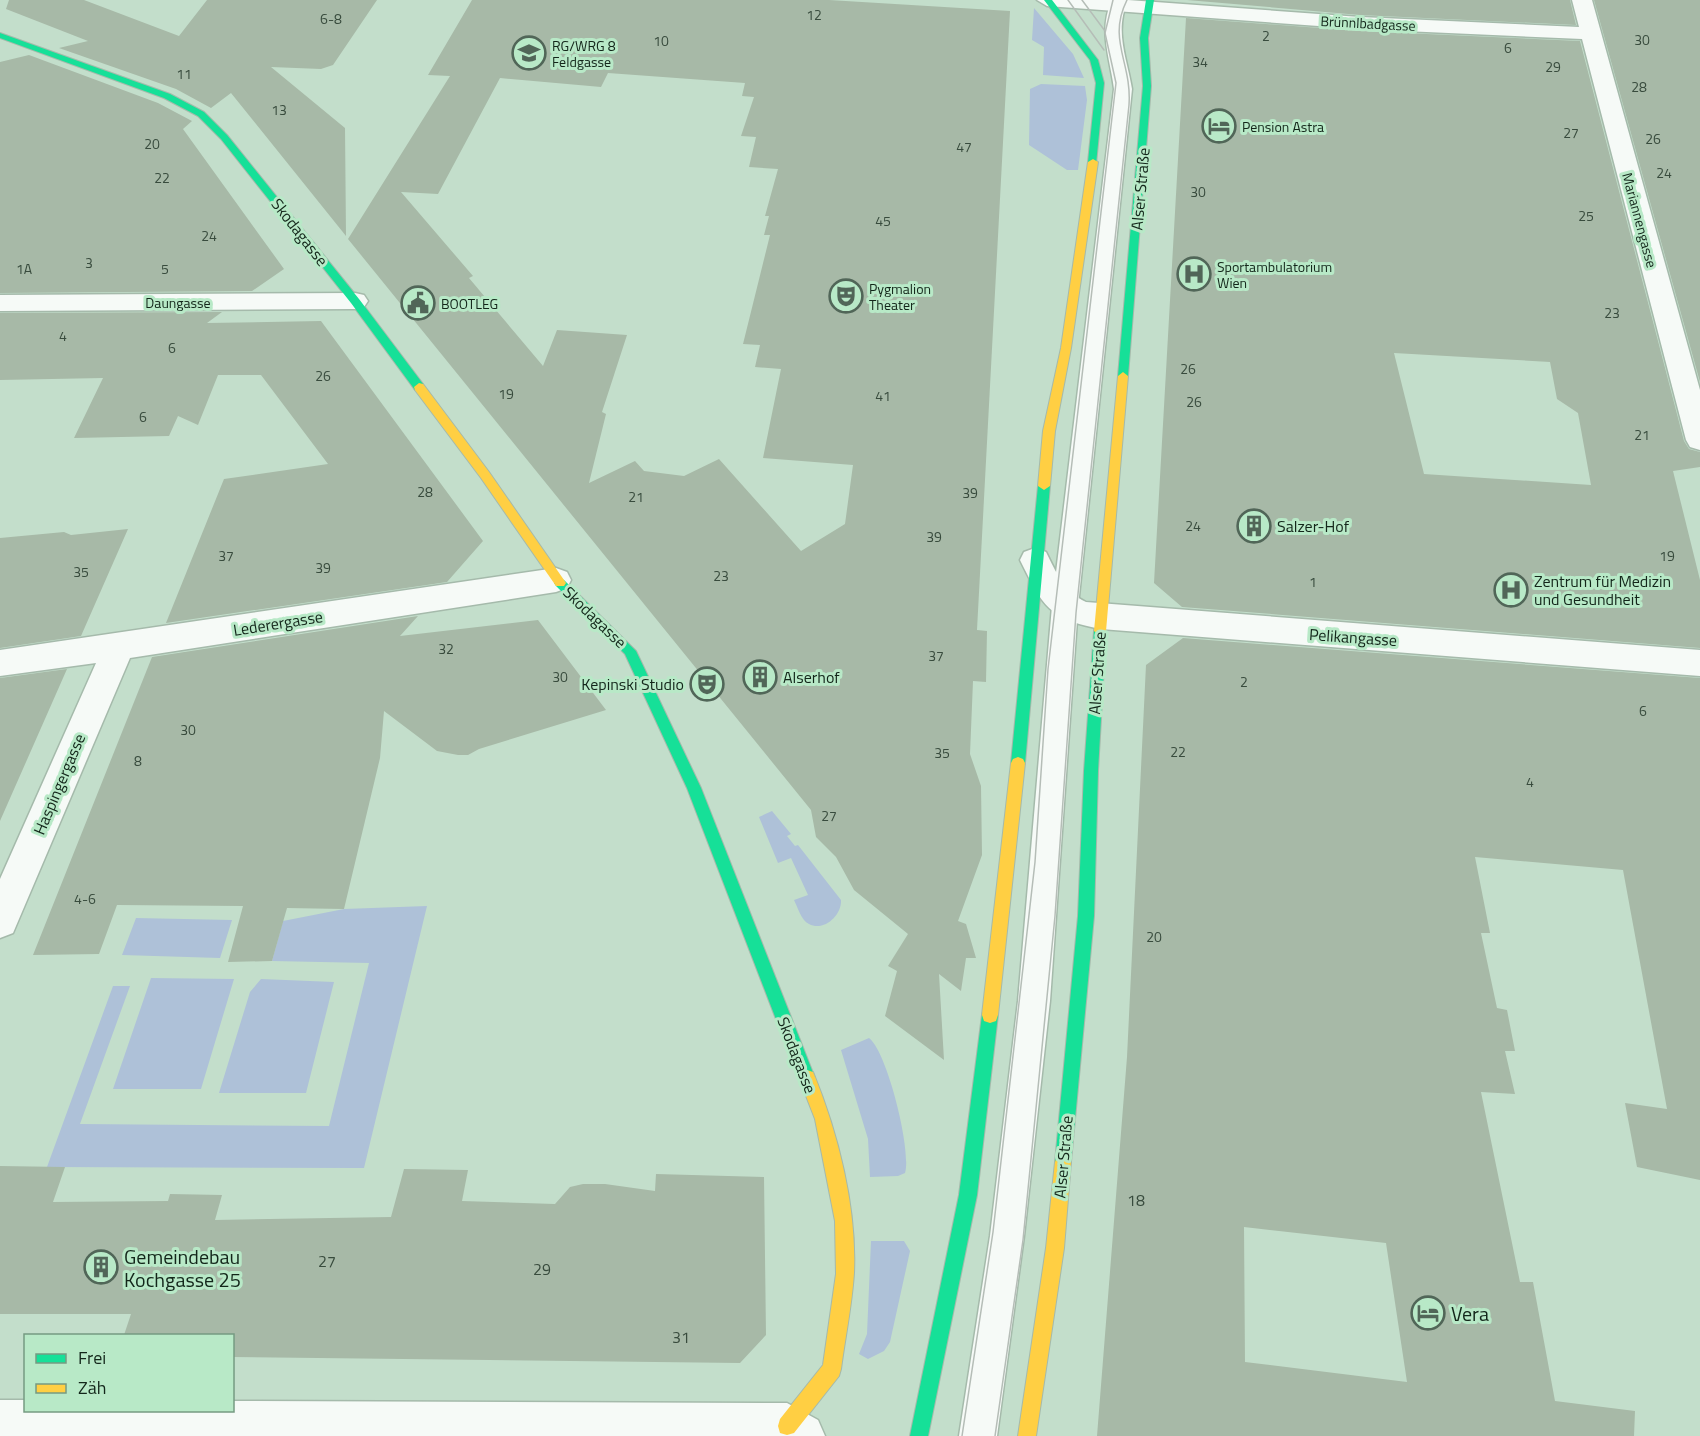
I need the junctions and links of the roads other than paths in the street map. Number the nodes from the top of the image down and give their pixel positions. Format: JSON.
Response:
{"nodes":[{"id":1,"x":1047,"y":0,"type":"edge"},
{"id":2,"x":1582,"y":0,"type":"edge"},
{"id":3,"x":1118,"y":3,"type":"edge"},
{"id":4,"x":1149,"y":4,"type":"edge"},
{"id":5,"x":1588,"y":33,"type":"junction"},
{"id":6,"x":4,"y":38,"type":"edge"},
{"id":7,"x":355,"y":301,"type":"junction"},
{"id":8,"x":0,"y":303,"type":"edge"},
{"id":9,"x":1700,"y":440,"type":"edge"},
{"id":10,"x":1035,"y":560,"type":"junction"},
{"id":11,"x":556,"y":580,"type":"junction"},
{"id":12,"x":1065,"y":606,"type":"junction"},
{"id":13,"x":1101,"y":617,"type":"junction"},
{"id":14,"x":119,"y":647,"type":"junction"},
{"id":15,"x":0,"y":663,"type":"edge"},
{"id":16,"x":1700,"y":663,"type":"edge"},
{"id":17,"x":0,"y":921,"type":"edge"},
{"id":18,"x":0,"y":1423,"type":"edge"},
{"id":19,"x":794,"y":1431,"type":"edge"},
{"id":20,"x":919,"y":1436,"type":"edge"},
{"id":21,"x":978,"y":1436,"type":"edge"},
{"id":22,"x":1027,"y":1436,"type":"edge"}],
"edges":[{"from":1,"to":3,"type":"street"},
{"from":1,"to":10,"type":"main road"},
{"from":2,"to":5,"type":"street","name":"Mariannengasse"},
{"from":3,"to":4,"type":"street"},
{"from":3,"to":12,"type":"lane"},
{"from":4,"to":5,"type":"street","name":"Brünnlbadgasse"},
{"from":4,"to":13,"type":"main road","name":"Alser Straße"},
{"from":5,"to":9,"type":"street","name":"Mariannengasse"},
{"from":6,"to":7,"type":"main road","name":"Skodagasse"},
{"from":7,"to":8,"type":"street","name":"Daungasse"},
{"from":7,"to":11,"type":"main road","name":"Skodagasse"},
{"from":10,"to":12,"type":"street"},
{"from":10,"to":20,"type":"main road"},
{"from":11,"to":14,"type":"street","name":"Lederergasse"},
{"from":11,"to":19,"type":"main road","name":"Skodagasse"},
{"from":12,"to":13,"type":"street","name":"Pelikangasse"},
{"from":12,"to":21,"type":"lane"},
{"from":13,"to":16,"type":"street","name":"Pelikangasse"},
{"from":13,"to":22,"type":"main road","name":"Alser Straße"},
{"from":14,"to":15,"type":"street","name":"Lederergasse"},
{"from":14,"to":17,"type":"street","name":"Haspingergasse"},
{"from":18,"to":19,"type":"street"}]}
